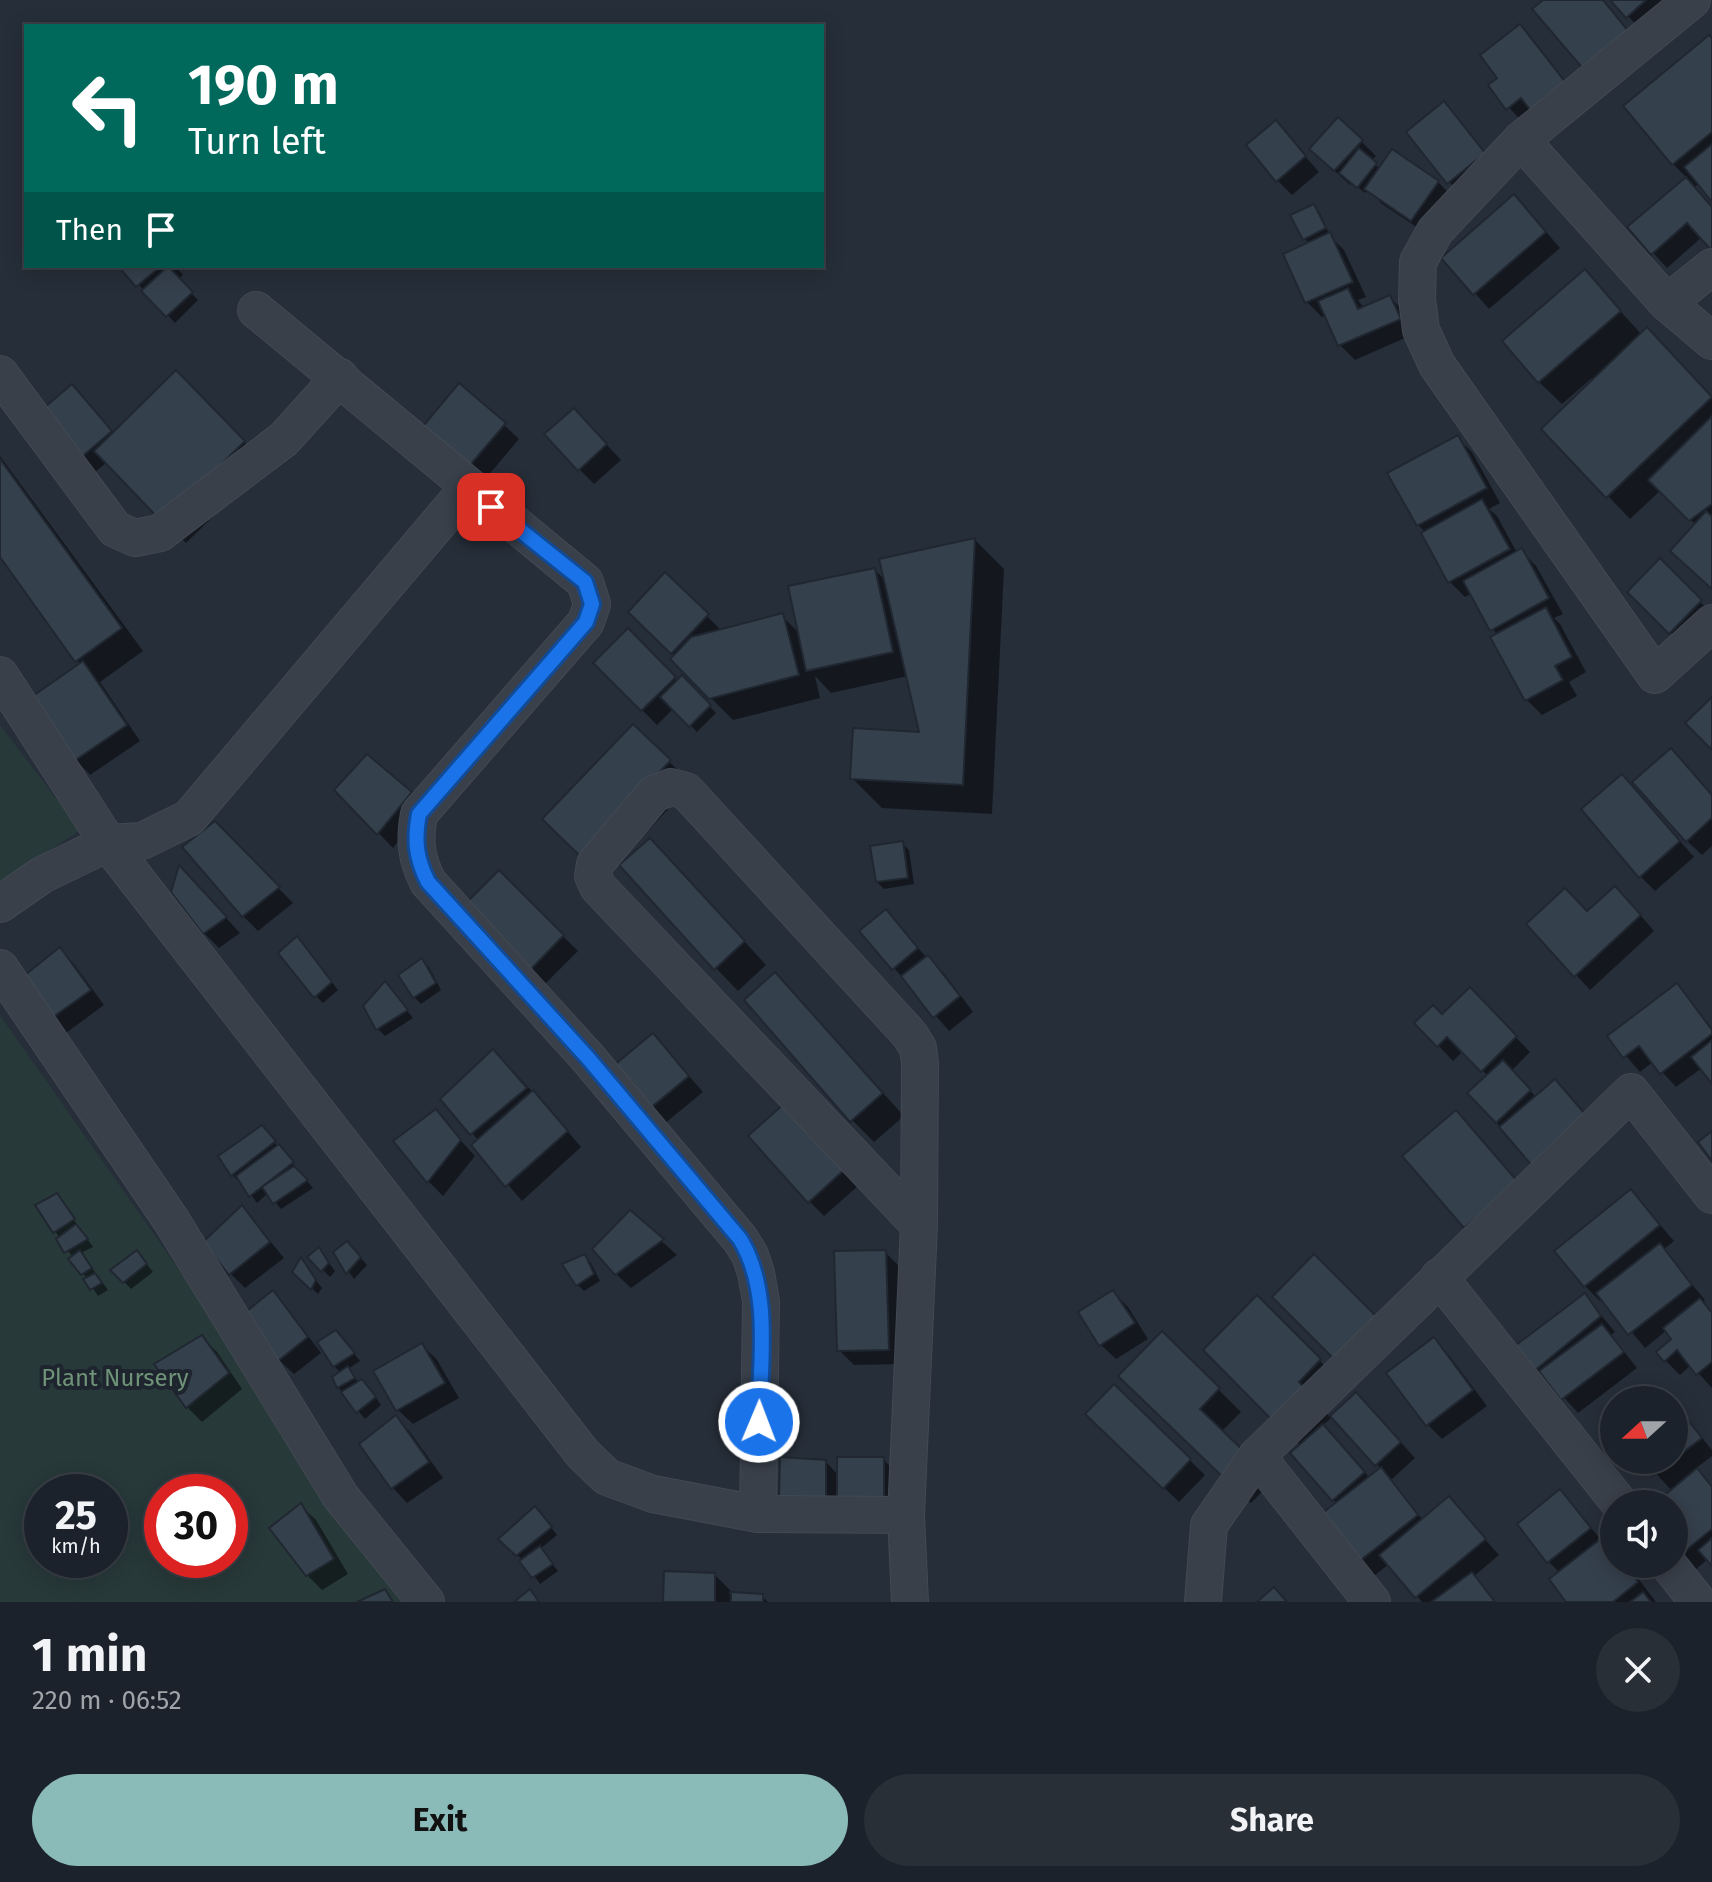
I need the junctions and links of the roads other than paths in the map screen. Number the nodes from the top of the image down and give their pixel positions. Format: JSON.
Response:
{"nodes":[{"id":1,"x":1692,"y":0,"type":"edge"},
{"id":2,"x":1521,"y":140,"type":"junction"},
{"id":3,"x":1712,"y":267,"type":"edge"},
{"id":4,"x":1667,"y":303,"type":"junction"},
{"id":5,"x":256,"y":310,"type":"dead end"},
{"id":6,"x":1712,"y":341,"type":"edge"},
{"id":7,"x":0,"y":374,"type":"edge"},
{"id":8,"x":340,"y":377,"type":"junction"},
{"id":9,"x":468,"y":488,"type":"junction"},
{"id":10,"x":1712,"y":623,"type":"edge"},
{"id":11,"x":0,"y":675,"type":"edge"},
{"id":12,"x":108,"y":843,"type":"junction"},
{"id":13,"x":0,"y":904,"type":"edge"},
{"id":14,"x":0,"y":968,"type":"edge"},
{"id":15,"x":1712,"y":1195,"type":"edge"},
{"id":16,"x":919,"y":1225,"type":"junction"},
{"id":17,"x":1439,"y":1277,"type":"junction"},
{"id":18,"x":1257,"y":1456,"type":"junction"},
{"id":19,"x":1609,"y":1490,"type":"edge"},
{"id":20,"x":758,"y":1514,"type":"junction"},
{"id":21,"x":906,"y":1515,"type":"junction"},
{"id":22,"x":1679,"y":1578,"type":"edge"},
{"id":23,"x":426,"y":1602,"type":"edge"},
{"id":24,"x":910,"y":1602,"type":"edge"},
{"id":25,"x":1203,"y":1602,"type":"edge"},
{"id":26,"x":1372,"y":1602,"type":"edge"},
{"id":27,"x":1698,"y":1602,"type":"edge"}],
"edges":[{"from":1,"to":2,"type":"street"},
{"from":2,"to":4,"type":"street"},
{"from":2,"to":10,"type":"street"},
{"from":3,"to":4,"type":"street"},
{"from":4,"to":6,"type":"street"},
{"from":5,"to":8,"type":"street"},
{"from":7,"to":8,"type":"street"},
{"from":8,"to":9,"type":"street"},
{"from":9,"to":12,"type":"street"},
{"from":9,"to":20,"type":"street"},
{"from":11,"to":12,"type":"street"},
{"from":12,"to":13,"type":"street"},
{"from":12,"to":20,"type":"street"},
{"from":14,"to":23,"type":"street"},
{"from":15,"to":17,"type":"street"},
{"from":16,"to":16,"type":"street"},
{"from":16,"to":21,"type":"street"},
{"from":17,"to":18,"type":"street"},
{"from":17,"to":19,"type":"street"},
{"from":18,"to":25,"type":"street"},
{"from":18,"to":26,"type":"street"},
{"from":20,"to":21,"type":"street"},
{"from":21,"to":24,"type":"street"},
{"from":22,"to":27,"type":"street"}]}
